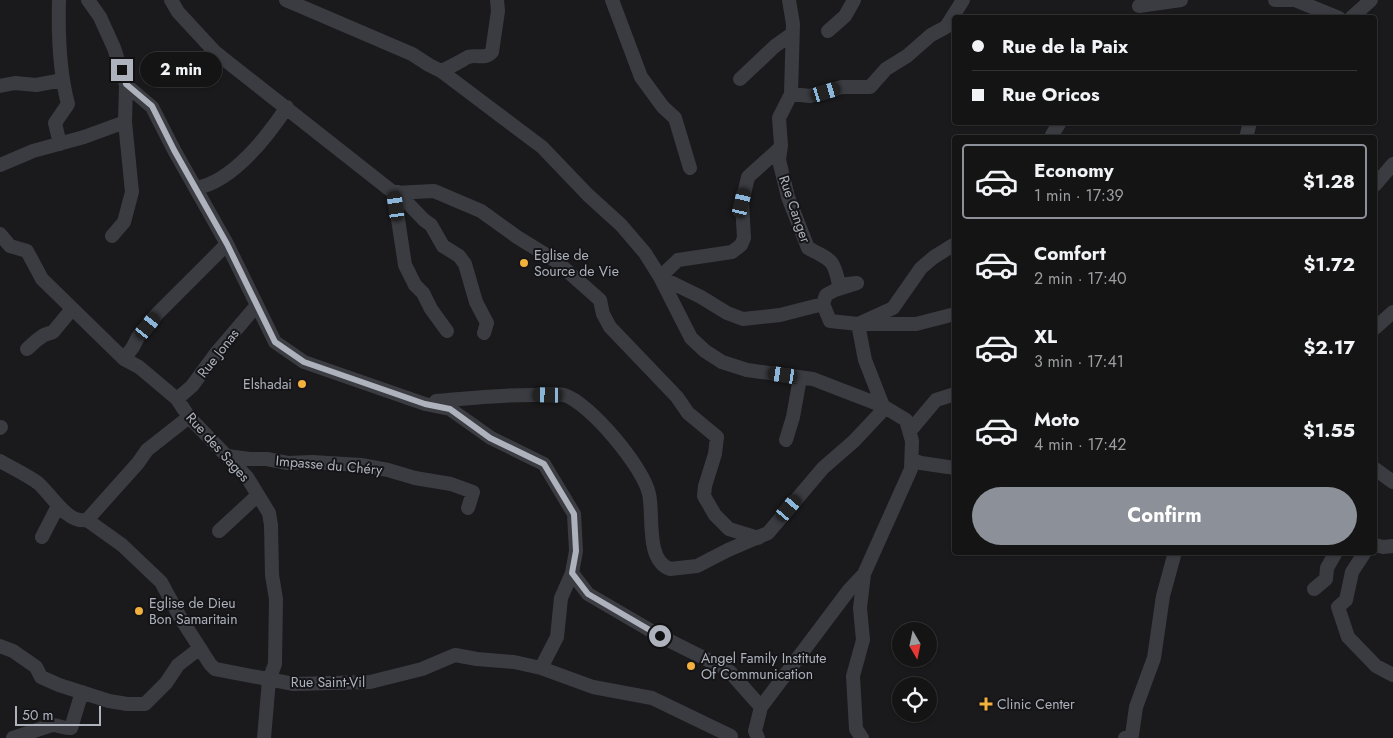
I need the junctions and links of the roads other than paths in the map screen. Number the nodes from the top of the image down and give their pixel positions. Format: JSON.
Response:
{"nodes":[{"id":1,"x":59,"y":0,"type":"edge"},
{"id":2,"x":88,"y":0,"type":"edge"},
{"id":3,"x":171,"y":0,"type":"edge"},
{"id":4,"x":286,"y":0,"type":"edge"},
{"id":5,"x":497,"y":0,"type":"edge"},
{"id":6,"x":612,"y":0,"type":"edge"},
{"id":7,"x":789,"y":0,"type":"edge"},
{"id":8,"x":854,"y":0,"type":"edge"},
{"id":9,"x":963,"y":0,"type":"edge"},
{"id":10,"x":1181,"y":0,"type":"edge"},
{"id":11,"x":1275,"y":0,"type":"edge"},
{"id":12,"x":1371,"y":0,"type":"edge"},
{"id":13,"x":1136,"y":8,"type":"edge"},
{"id":14,"x":954,"y":15,"type":"edge"},
{"id":15,"x":1332,"y":15,"type":"edge"},
{"id":16,"x":1354,"y":15,"type":"edge"},
{"id":17,"x":952,"y":17,"type":"edge"},
{"id":18,"x":828,"y":31,"type":"dead end"},
{"id":19,"x":792,"y":34,"type":"junction"},
{"id":20,"x":442,"y":71,"type":"junction"},
{"id":21,"x":740,"y":79,"type":"dead end"},
{"id":22,"x":63,"y":80,"type":"junction"},
{"id":23,"x":126,"y":84,"type":"junction"},
{"id":24,"x":0,"y":86,"type":"edge"},
{"id":25,"x":791,"y":94,"type":"junction"},
{"id":26,"x":287,"y":107,"type":"junction"},
{"id":27,"x":125,"y":122,"type":"junction"},
{"id":28,"x":60,"y":144,"type":"junction"},
{"id":29,"x":781,"y":145,"type":"junction"},
{"id":30,"x":1393,"y":164,"type":"edge"},
{"id":31,"x":0,"y":165,"type":"edge"},
{"id":32,"x":690,"y":168,"type":"dead end"},
{"id":33,"x":1377,"y":183,"type":"edge"},
{"id":34,"x":196,"y":188,"type":"junction"},
{"id":35,"x":396,"y":192,"type":"junction"},
{"id":36,"x":0,"y":234,"type":"edge"},
{"id":37,"x":112,"y":236,"type":"dead end"},
{"id":38,"x":227,"y":244,"type":"junction"},
{"id":39,"x":952,"y":246,"type":"edge"},
{"id":40,"x":660,"y":277,"type":"junction"},
{"id":41,"x":823,"y":304,"type":"junction"},
{"id":42,"x":257,"y":305,"type":"junction"},
{"id":43,"x":72,"y":308,"type":"junction"},
{"id":44,"x":1393,"y":312,"type":"edge"},
{"id":45,"x":952,"y":315,"type":"edge"},
{"id":46,"x":858,"y":324,"type":"junction"},
{"id":47,"x":1377,"y":326,"type":"edge"},
{"id":48,"x":447,"y":331,"type":"dead end"},
{"id":49,"x":484,"y":333,"type":"dead end"},
{"id":50,"x":27,"y":349,"type":"dead end"},
{"id":51,"x":124,"y":360,"type":"junction"},
{"id":52,"x":800,"y":378,"type":"junction"},
{"id":53,"x":952,"y":395,"type":"edge"},
{"id":54,"x":177,"y":399,"type":"junction"},
{"id":55,"x":425,"y":404,"type":"junction"},
{"id":56,"x":884,"y":407,"type":"junction"},
{"id":57,"x":189,"y":417,"type":"junction"},
{"id":58,"x":910,"y":431,"type":"junction"},
{"id":59,"x":786,"y":440,"type":"dead end"},
{"id":60,"x":227,"y":456,"type":"junction"},
{"id":61,"x":912,"y":460,"type":"junction"},
{"id":62,"x":0,"y":461,"type":"edge"},
{"id":63,"x":952,"y":468,"type":"edge"},
{"id":64,"x":1377,"y":470,"type":"edge"},
{"id":65,"x":1393,"y":482,"type":"edge"},
{"id":66,"x":258,"y":495,"type":"junction"},
{"id":67,"x":58,"y":506,"type":"junction"},
{"id":68,"x":468,"y":508,"type":"dead end"},
{"id":69,"x":87,"y":520,"type":"junction"},
{"id":70,"x":220,"y":531,"type":"dead end"},
{"id":71,"x":42,"y":537,"type":"dead end"},
{"id":72,"x":758,"y":538,"type":"junction"},
{"id":73,"x":1377,"y":546,"type":"edge"},
{"id":74,"x":1393,"y":546,"type":"edge"},
{"id":75,"x":1173,"y":555,"type":"edge"},
{"id":76,"x":1334,"y":555,"type":"edge"},
{"id":77,"x":1363,"y":555,"type":"edge"},
{"id":78,"x":572,"y":573,"type":"junction"},
{"id":79,"x":864,"y":574,"type":"junction"},
{"id":80,"x":1314,"y":589,"type":"dead end"},
{"id":81,"x":0,"y":646,"type":"edge"},
{"id":82,"x":200,"y":648,"type":"junction"},
{"id":83,"x":541,"y":668,"type":"junction"},
{"id":84,"x":1393,"y":675,"type":"edge"},
{"id":85,"x":270,"y":680,"type":"junction"},
{"id":86,"x":82,"y":692,"type":"junction"},
{"id":87,"x":761,"y":707,"type":"junction"},
{"id":88,"x":756,"y":735,"type":"edge"},
{"id":89,"x":731,"y":737,"type":"edge"},
{"id":90,"x":13,"y":738,"type":"edge"},
{"id":91,"x":264,"y":738,"type":"edge"},
{"id":92,"x":862,"y":738,"type":"edge"},
{"id":93,"x":1125,"y":738,"type":"edge"}],
"edges":[{"from":1,"to":22,"type":"street"},
{"from":2,"to":23,"type":"street"},
{"from":3,"to":26,"type":"street"},
{"from":4,"to":20,"type":"street"},
{"from":5,"to":20,"type":"street"},
{"from":6,"to":32,"type":"street"},
{"from":7,"to":19,"type":"street","name":"Rue Canger"},
{"from":8,"to":18,"type":"street"},
{"from":9,"to":14,"type":"street"},
{"from":10,"to":13,"type":"street"},
{"from":11,"to":15,"type":"street"},
{"from":12,"to":16,"type":"street"},
{"from":17,"to":25,"type":"street"},
{"from":19,"to":21,"type":"street"},
{"from":19,"to":25,"type":"street","name":"Rue Canger"},
{"from":20,"to":40,"type":"street"},
{"from":22,"to":24,"type":"street"},
{"from":22,"to":28,"type":"street"},
{"from":23,"to":27,"type":"street"},
{"from":23,"to":34,"type":"street"},
{"from":25,"to":29,"type":"street","name":"Rue Canger"},
{"from":26,"to":34,"type":"street"},
{"from":26,"to":35,"type":"street"},
{"from":27,"to":28,"type":"street"},
{"from":27,"to":37,"type":"street"},
{"from":28,"to":31,"type":"street"},
{"from":29,"to":40,"type":"street"},
{"from":29,"to":41,"type":"street","name":"Rue Canger"},
{"from":30,"to":33,"type":"street"},
{"from":34,"to":38,"type":"street"},
{"from":35,"to":48,"type":"street"},
{"from":35,"to":49,"type":"street"},
{"from":35,"to":72,"type":"street"},
{"from":36,"to":43,"type":"street","name":"Rue des Sages"},
{"from":38,"to":42,"type":"street"},
{"from":38,"to":51,"type":"street"},
{"from":39,"to":46,"type":"street"},
{"from":40,"to":41,"type":"street"},
{"from":40,"to":52,"type":"street"},
{"from":41,"to":46,"type":"street"},
{"from":42,"to":54,"type":"street","name":"Rue Jonas"},
{"from":42,"to":55,"type":"street"},
{"from":43,"to":50,"type":"street"},
{"from":43,"to":51,"type":"street","name":"Rue des Sages"},
{"from":44,"to":47,"type":"street"},
{"from":45,"to":46,"type":"street"},
{"from":46,"to":56,"type":"street"},
{"from":51,"to":54,"type":"street","name":"Rue des Sages"},
{"from":52,"to":56,"type":"street"},
{"from":52,"to":59,"type":"street"},
{"from":53,"to":58,"type":"street"},
{"from":54,"to":57,"type":"street","name":"Rue des Sages"},
{"from":55,"to":72,"type":"street"},
{"from":55,"to":78,"type":"street"},
{"from":56,"to":58,"type":"street"},
{"from":56,"to":72,"type":"street"},
{"from":57,"to":60,"type":"street","name":"Rue des Sages"},
{"from":57,"to":69,"type":"street"},
{"from":58,"to":61,"type":"street"},
{"from":60,"to":66,"type":"street","name":"Rue des Sages"},
{"from":60,"to":68,"type":"street","name":"Impasse du Chéry"},
{"from":61,"to":63,"type":"street"},
{"from":61,"to":79,"type":"street"},
{"from":62,"to":67,"type":"street","name":"Rue Saint-Vil"},
{"from":64,"to":65,"type":"street"},
{"from":66,"to":70,"type":"street"},
{"from":66,"to":85,"type":"street","name":"Rue des Sages"},
{"from":67,"to":69,"type":"street","name":"Rue Saint-Vil"},
{"from":67,"to":71,"type":"street"},
{"from":69,"to":82,"type":"street","name":"Rue Saint-Vil"},
{"from":73,"to":74,"type":"street"},
{"from":75,"to":93,"type":"street"},
{"from":76,"to":80,"type":"street"},
{"from":77,"to":84,"type":"street"},
{"from":78,"to":83,"type":"street"},
{"from":78,"to":87,"type":"street"},
{"from":79,"to":87,"type":"street"},
{"from":79,"to":92,"type":"street"},
{"from":81,"to":86,"type":"street"},
{"from":82,"to":85,"type":"street","name":"Rue Saint-Vil"},
{"from":82,"to":86,"type":"street"},
{"from":83,"to":85,"type":"street","name":"Rue Saint-Vil"},
{"from":83,"to":89,"type":"street","name":"Rue Saint-Vil"},
{"from":85,"to":91,"type":"street","name":"Rue des Sages"},
{"from":86,"to":90,"type":"street"},
{"from":87,"to":88,"type":"street"},
{"from":88,"to":89,"type":"street"}]}
